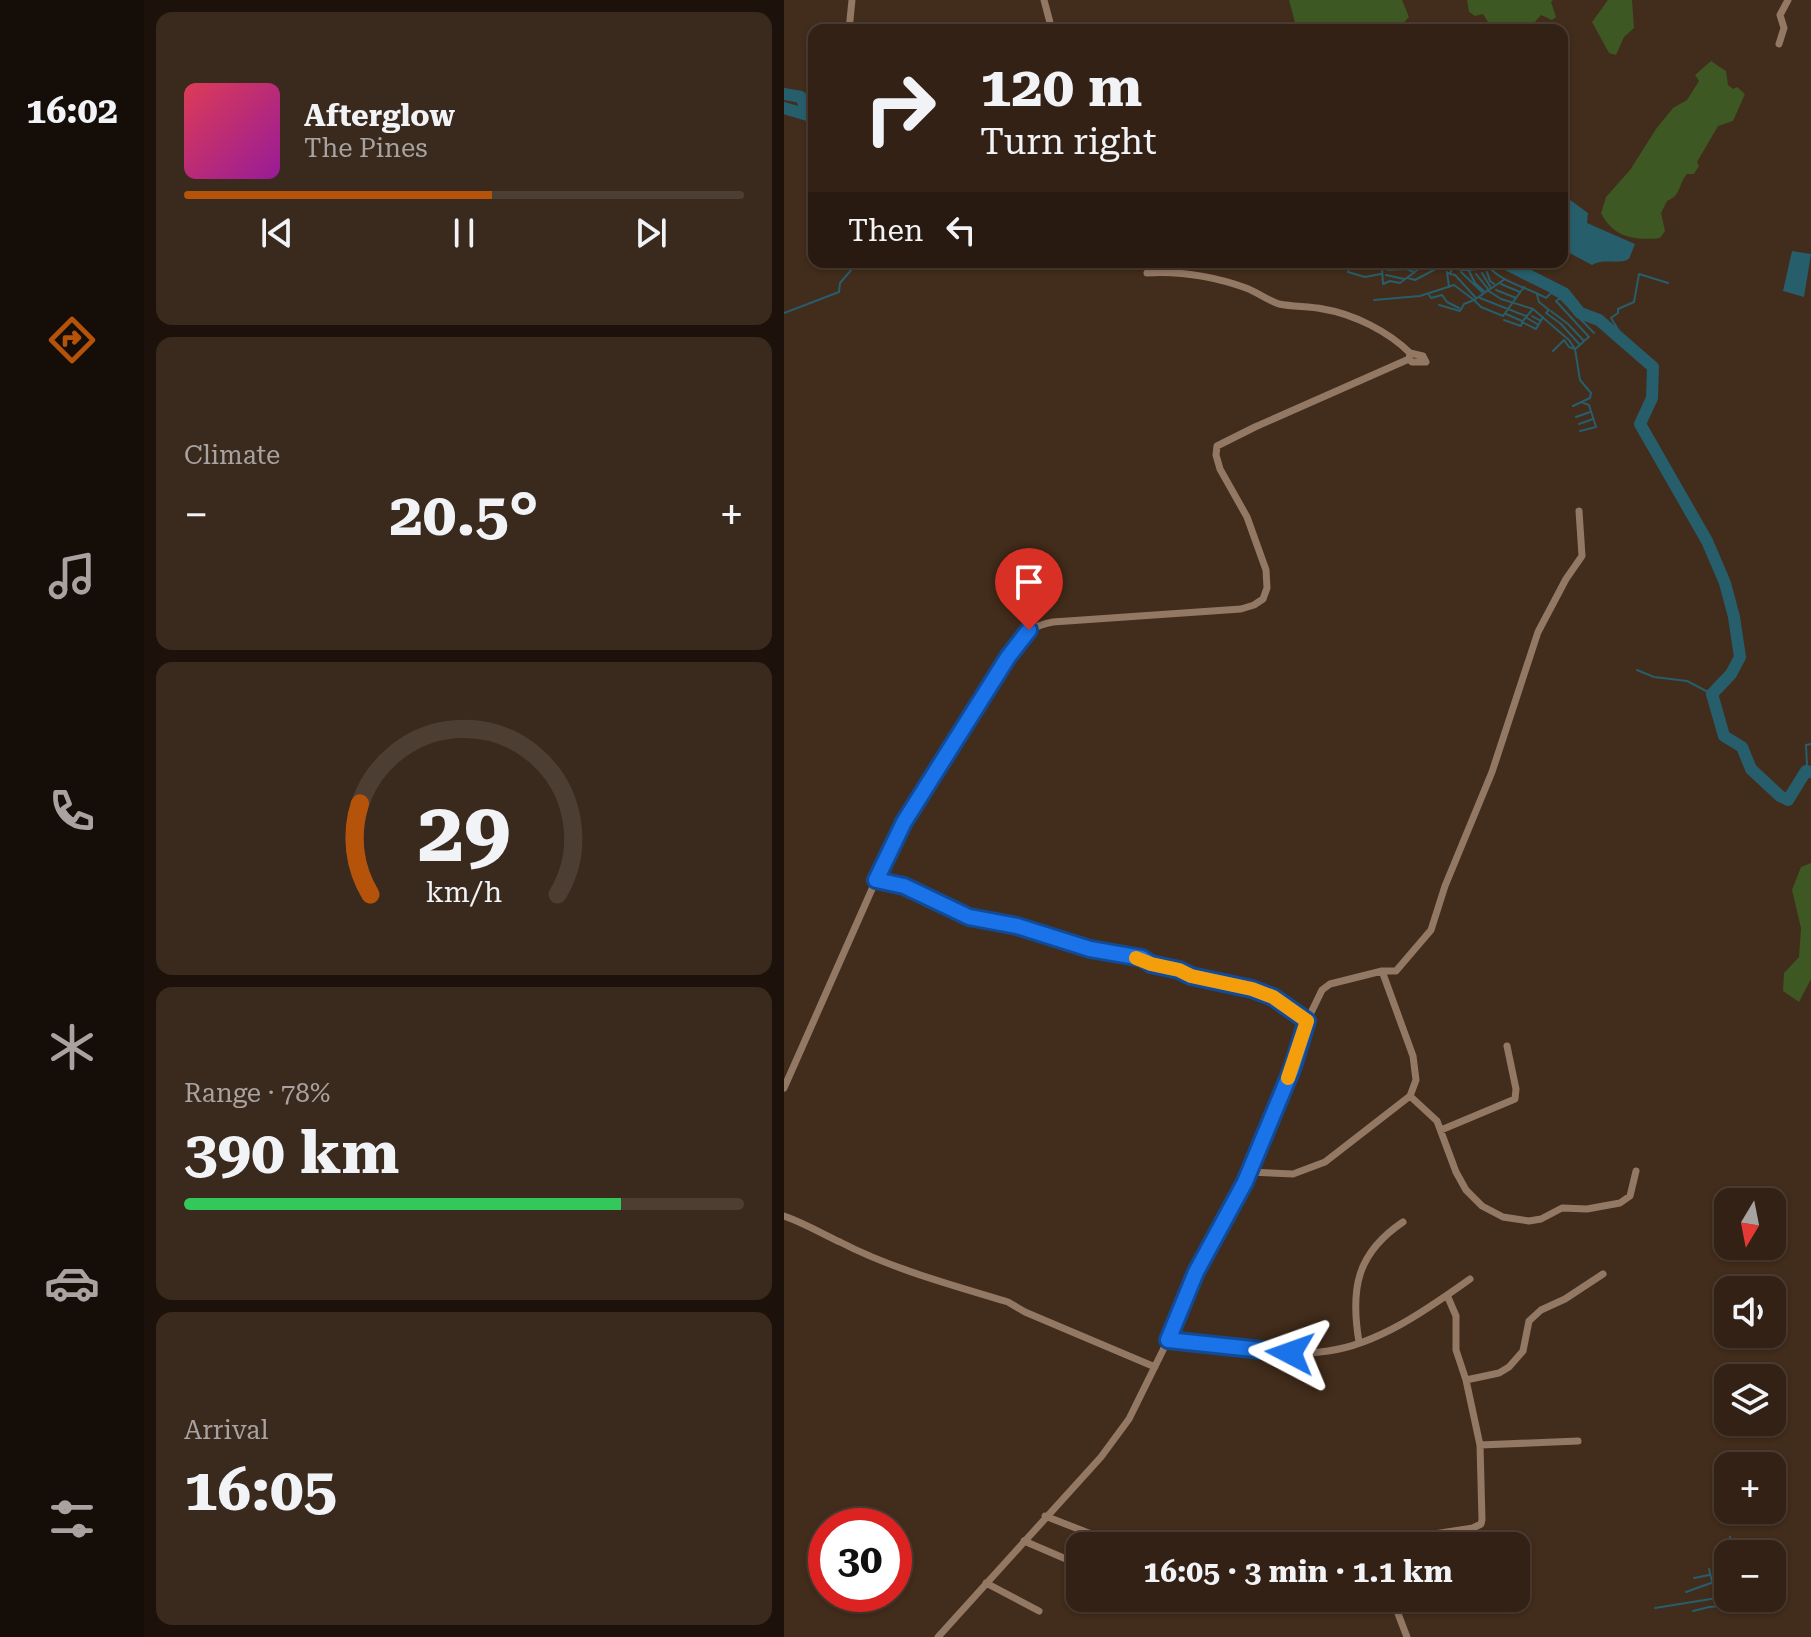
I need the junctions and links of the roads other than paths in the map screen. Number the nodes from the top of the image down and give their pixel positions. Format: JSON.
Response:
{"nodes":[{"id":1,"x":852,"y":0,"type":"edge"},
{"id":2,"x":1044,"y":0,"type":"edge"},
{"id":3,"x":1788,"y":0,"type":"edge"},
{"id":4,"x":850,"y":24,"type":"edge"},
{"id":5,"x":1050,"y":24,"type":"edge"},
{"id":6,"x":1779,"y":44,"type":"dead end"},
{"id":7,"x":1147,"y":273,"type":"dead end"},
{"id":8,"x":1579,"y":511,"type":"dead end"},
{"id":9,"x":876,"y":880,"type":"junction"},
{"id":10,"x":1382,"y":971,"type":"junction"},
{"id":11,"x":1307,"y":1021,"type":"junction"},
{"id":12,"x":1507,"y":1046,"type":"dead end"},
{"id":13,"x":784,"y":1088,"type":"edge"},
{"id":14,"x":1410,"y":1096,"type":"junction"},
{"id":15,"x":1441,"y":1130,"type":"junction"},
{"id":16,"x":1636,"y":1171,"type":"dead end"},
{"id":17,"x":1249,"y":1172,"type":"junction"},
{"id":18,"x":784,"y":1216,"type":"edge"},
{"id":19,"x":1403,"y":1222,"type":"dead end"},
{"id":20,"x":1603,"y":1274,"type":"dead end"},
{"id":21,"x":1470,"y":1279,"type":"dead end"},
{"id":22,"x":1447,"y":1295,"type":"junction"},
{"id":23,"x":1168,"y":1340,"type":"junction"},
{"id":24,"x":1359,"y":1342,"type":"junction"},
{"id":25,"x":1155,"y":1367,"type":"junction"},
{"id":26,"x":1466,"y":1380,"type":"junction"},
{"id":27,"x":1578,"y":1441,"type":"dead end"},
{"id":28,"x":1480,"y":1445,"type":"junction"},
{"id":29,"x":1045,"y":1516,"type":"junction"},
{"id":30,"x":1086,"y":1532,"type":"edge"},
{"id":31,"x":1447,"y":1532,"type":"edge"},
{"id":32,"x":1024,"y":1541,"type":"junction"},
{"id":33,"x":1066,"y":1559,"type":"edge"},
{"id":34,"x":986,"y":1583,"type":"junction"},
{"id":35,"x":1039,"y":1611,"type":"dead end"},
{"id":36,"x":1397,"y":1612,"type":"edge"},
{"id":37,"x":938,"y":1637,"type":"edge"},
{"id":38,"x":1407,"y":1637,"type":"edge"}],
"edges":[{"from":1,"to":4,"type":"street"},
{"from":2,"to":5,"type":"street"},
{"from":3,"to":6,"type":"street"},
{"from":7,"to":9,"type":"street"},
{"from":8,"to":10,"type":"street"},
{"from":9,"to":11,"type":"street"},
{"from":9,"to":13,"type":"street"},
{"from":10,"to":11,"type":"street"},
{"from":10,"to":14,"type":"street"},
{"from":11,"to":17,"type":"street"},
{"from":12,"to":15,"type":"street"},
{"from":14,"to":15,"type":"street"},
{"from":14,"to":17,"type":"street"},
{"from":15,"to":16,"type":"street"},
{"from":17,"to":23,"type":"street"},
{"from":18,"to":25,"type":"street"},
{"from":19,"to":24,"type":"street"},
{"from":20,"to":26,"type":"street"},
{"from":21,"to":22,"type":"street"},
{"from":22,"to":24,"type":"street"},
{"from":22,"to":26,"type":"street"},
{"from":23,"to":24,"type":"street"},
{"from":23,"to":25,"type":"street"},
{"from":25,"to":29,"type":"street"},
{"from":26,"to":28,"type":"street"},
{"from":27,"to":28,"type":"street"},
{"from":28,"to":31,"type":"street"},
{"from":29,"to":30,"type":"street"},
{"from":29,"to":32,"type":"street"},
{"from":32,"to":33,"type":"street"},
{"from":32,"to":34,"type":"street"},
{"from":34,"to":35,"type":"street"},
{"from":34,"to":37,"type":"street"},
{"from":36,"to":38,"type":"street"}]}
